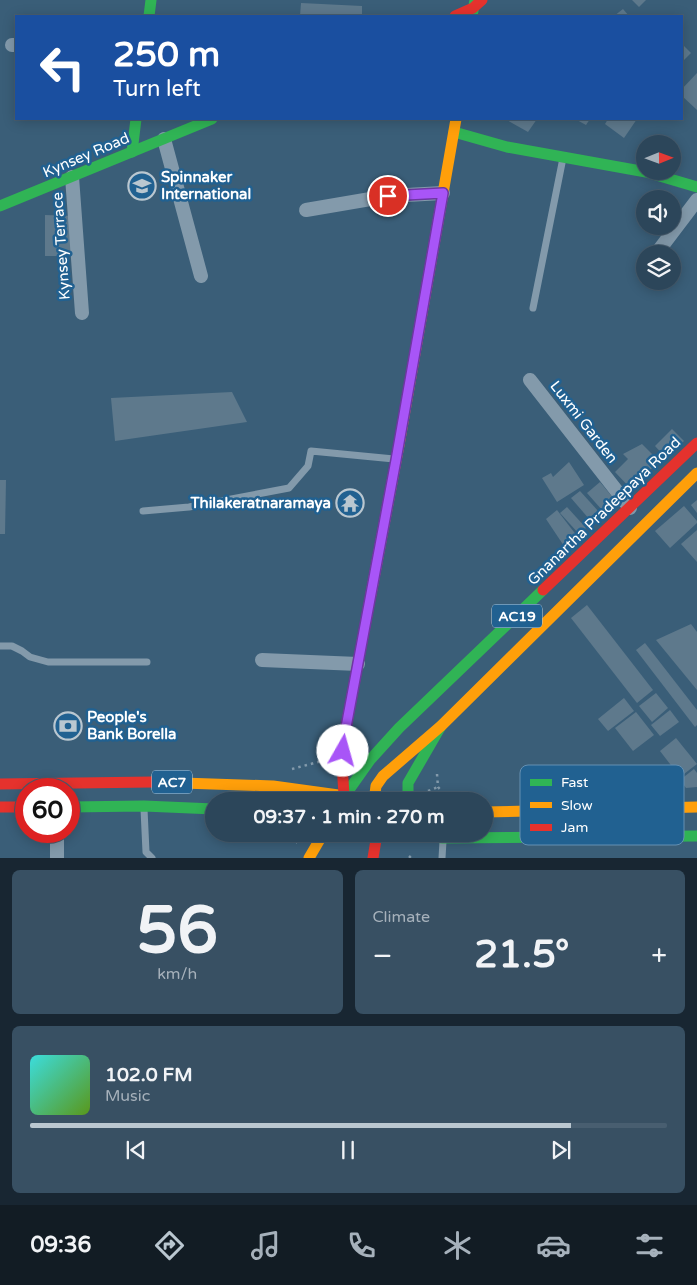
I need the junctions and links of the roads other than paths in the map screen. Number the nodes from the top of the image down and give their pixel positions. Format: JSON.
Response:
{"nodes":[{"id":1,"x":151,"y":0,"type":"edge"},
{"id":2,"x":476,"y":6,"type":"edge"},
{"id":3,"x":149,"y":15,"type":"edge"},
{"id":4,"x":457,"y":15,"type":"edge"},
{"id":5,"x":136,"y":120,"type":"edge"},
{"id":6,"x":210,"y":120,"type":"edge"},
{"id":7,"x":456,"y":120,"type":"edge"},
{"id":8,"x":454,"y":132,"type":"junction"},
{"id":9,"x":164,"y":139,"type":"junction"},
{"id":10,"x":132,"y":152,"type":"junction"},
{"id":11,"x":563,"y":157,"type":"junction"},
{"id":12,"x":72,"y":177,"type":"junction"},
{"id":13,"x":697,"y":187,"type":"edge"},
{"id":14,"x":443,"y":193,"type":"junction"},
{"id":15,"x":697,"y":200,"type":"edge"},
{"id":16,"x":0,"y":206,"type":"edge"},
{"id":17,"x":306,"y":210,"type":"dead end"},
{"id":18,"x":663,"y":245,"type":"edge"},
{"id":19,"x":201,"y":276,"type":"dead end"},
{"id":20,"x":533,"y":308,"type":"dead end"},
{"id":21,"x":82,"y":313,"type":"dead end"},
{"id":22,"x":530,"y":380,"type":"dead end"},
{"id":23,"x":697,"y":443,"type":"edge"},
{"id":24,"x":396,"y":460,"type":"junction"},
{"id":25,"x":697,"y":473,"type":"edge"},
{"id":26,"x":630,"y":508,"type":"junction"},
{"id":27,"x":143,"y":511,"type":"dead end"},
{"id":28,"x":0,"y":646,"type":"edge"},
{"id":29,"x":262,"y":660,"type":"dead end"},
{"id":30,"x":148,"y":662,"type":"dead end"},
{"id":31,"x":358,"y":664,"type":"junction"},
{"id":32,"x":441,"y":726,"type":"junction"},
{"id":33,"x":0,"y":784,"type":"edge"},
{"id":34,"x":308,"y":792,"type":"edge"},
{"id":35,"x":342,"y":792,"type":"edge"},
{"id":36,"x":346,"y":792,"type":"edge"},
{"id":37,"x":376,"y":792,"type":"edge"},
{"id":38,"x":408,"y":792,"type":"edge"},
{"id":39,"x":144,"y":806,"type":"junction"},
{"id":40,"x":80,"y":807,"type":"edge"},
{"id":41,"x":684,"y":807,"type":"edge"},
{"id":42,"x":697,"y":807,"type":"edge"},
{"id":43,"x":0,"y":808,"type":"edge"},
{"id":44,"x":15,"y":808,"type":"edge"},
{"id":45,"x":205,"y":809,"type":"edge"},
{"id":46,"x":520,"y":811,"type":"edge"},
{"id":47,"x":493,"y":812,"type":"edge"},
{"id":48,"x":684,"y":836,"type":"edge"},
{"id":49,"x":697,"y":836,"type":"edge"},
{"id":50,"x":520,"y":837,"type":"edge"},
{"id":51,"x":493,"y":838,"type":"edge"},
{"id":52,"x":318,"y":842,"type":"edge"},
{"id":53,"x":376,"y":842,"type":"edge"},
{"id":54,"x":443,"y":842,"type":"edge"},
{"id":55,"x":57,"y":843,"type":"edge"},
{"id":56,"x":58,"y":858,"type":"edge"},
{"id":57,"x":152,"y":858,"type":"edge"},
{"id":58,"x":308,"y":858,"type":"edge"},
{"id":59,"x":373,"y":858,"type":"edge"},
{"id":60,"x":442,"y":858,"type":"edge"}],
"edges":[{"from":1,"to":3,"type":"main road"},
{"from":2,"to":4,"type":"main road"},
{"from":5,"to":10,"type":"main road"},
{"from":6,"to":9,"type":"main road","name":"Kynsey Road"},
{"from":7,"to":8,"type":"main road"},
{"from":8,"to":11,"type":"main road"},
{"from":8,"to":14,"type":"main road"},
{"from":9,"to":10,"type":"main road","name":"Kynsey Road"},
{"from":9,"to":19,"type":"street"},
{"from":10,"to":12,"type":"main road","name":"Kynsey Road"},
{"from":11,"to":13,"type":"main road"},
{"from":11,"to":20,"type":"lane"},
{"from":12,"to":16,"type":"main road","name":"Kynsey Road"},
{"from":12,"to":21,"type":"street","name":"Kynsey Terrace"},
{"from":14,"to":17,"type":"street"},
{"from":14,"to":24,"type":"main road"},
{"from":15,"to":18,"type":"street"},
{"from":22,"to":26,"type":"street","name":"Luxmi Garden"},
{"from":23,"to":26,"type":"main road","name":"Gnanartha Pradeepaya Road","number":"AC19"},
{"from":24,"to":27,"type":"lane"},
{"from":24,"to":31,"type":"main road"},
{"from":25,"to":32,"type":"main road","number":"AC19"},
{"from":26,"to":36,"type":"main road","name":"Gnanartha Pradeepaya Road","number":"AC19"},
{"from":28,"to":30,"type":"lane"},
{"from":29,"to":31,"type":"street"},
{"from":31,"to":35,"type":"main road"},
{"from":32,"to":37,"type":"main road","number":"AC19"},
{"from":32,"to":38,"type":"main road"},
{"from":33,"to":34,"type":"main road","number":"AC7"},
{"from":39,"to":40,"type":"main road","number":"AC7"},
{"from":39,"to":45,"type":"main road","number":"AC7"},
{"from":39,"to":57,"type":"lane"},
{"from":41,"to":42,"type":"main road"},
{"from":43,"to":44,"type":"main road"},
{"from":46,"to":47,"type":"main road"},
{"from":48,"to":49,"type":"main road"},
{"from":50,"to":51,"type":"main road"},
{"from":52,"to":58,"type":"main road"},
{"from":53,"to":59,"type":"main road"},
{"from":54,"to":60,"type":"lane"},
{"from":55,"to":56,"type":"street"}]}
